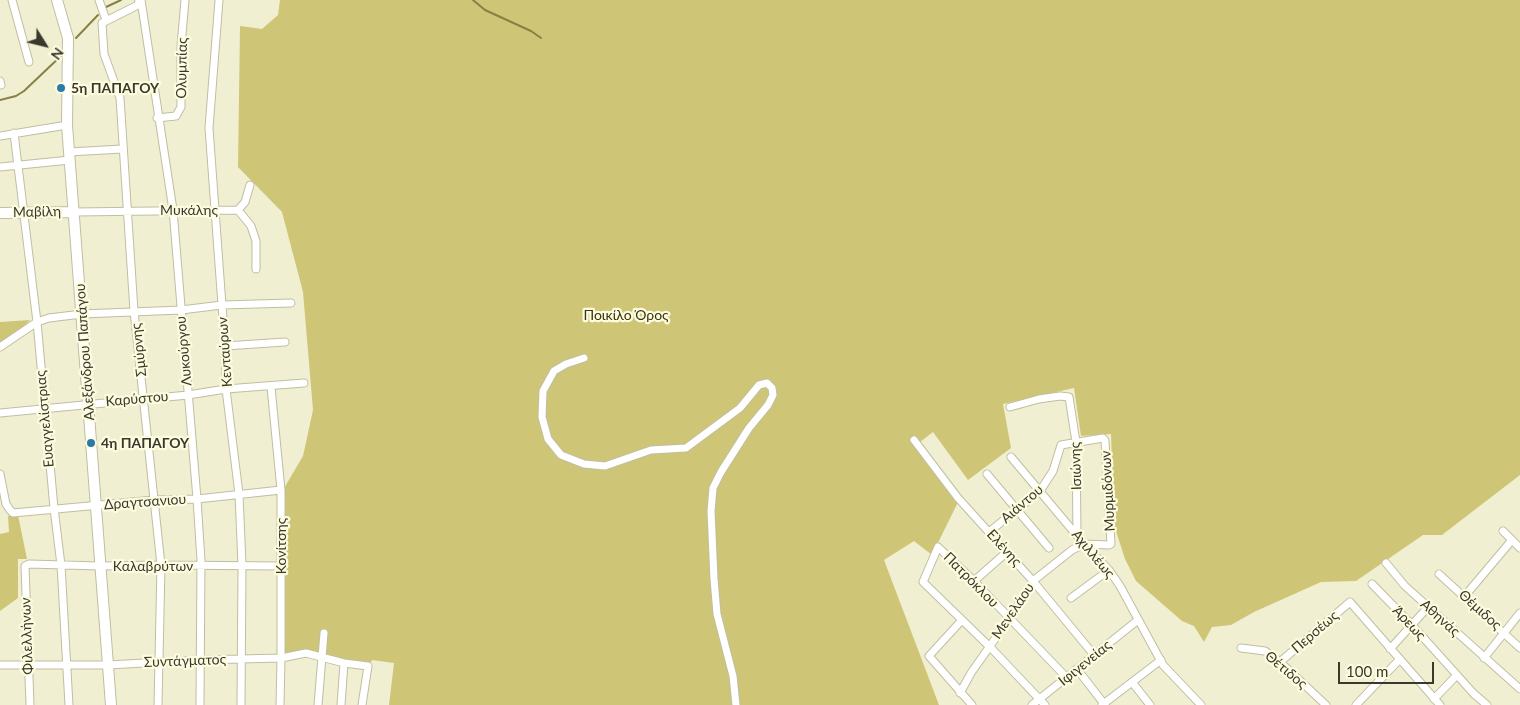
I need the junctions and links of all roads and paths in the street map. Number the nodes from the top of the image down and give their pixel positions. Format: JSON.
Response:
{"nodes":[{"id":1,"x":12,"y":0,"type":"edge"},
{"id":2,"x":57,"y":0,"type":"edge"},
{"id":3,"x":100,"y":0,"type":"edge"},
{"id":4,"x":140,"y":0,"type":"edge"},
{"id":5,"x":185,"y":0,"type":"edge"},
{"id":6,"x":220,"y":0,"type":"edge"},
{"id":7,"x":106,"y":20,"type":"junction"},
{"id":8,"x":29,"y":62,"type":"dead end"},
{"id":9,"x":157,"y":118,"type":"junction"},
{"id":10,"x":67,"y":125,"type":"junction"},
{"id":11,"x":14,"y":133,"type":"junction"},
{"id":12,"x":0,"y":136,"type":"edge"},
{"id":13,"x":122,"y":149,"type":"junction"},
{"id":14,"x":69,"y":156,"type":"junction"},
{"id":15,"x":18,"y":165,"type":"junction"},
{"id":16,"x":0,"y":167,"type":"edge"},
{"id":17,"x":250,"y":185,"type":"dead end"},
{"id":18,"x":173,"y":210,"type":"junction"},
{"id":19,"x":214,"y":210,"type":"junction"},
{"id":20,"x":238,"y":210,"type":"junction"},
{"id":21,"x":127,"y":211,"type":"junction"},
{"id":22,"x":74,"y":212,"type":"junction"},
{"id":23,"x":0,"y":213,"type":"edge"},
{"id":24,"x":24,"y":213,"type":"junction"},
{"id":25,"x":256,"y":269,"type":"dead end"},
{"id":26,"x":291,"y":303,"type":"dead end"},
{"id":27,"x":222,"y":305,"type":"junction"},
{"id":28,"x":181,"y":310,"type":"junction"},
{"id":29,"x":134,"y":312,"type":"junction"},
{"id":30,"x":82,"y":314,"type":"junction"},
{"id":31,"x":37,"y":322,"type":"junction"},
{"id":32,"x":285,"y":342,"type":"dead end"},
{"id":33,"x":225,"y":346,"type":"junction"},
{"id":34,"x":0,"y":347,"type":"edge"},
{"id":35,"x":584,"y":358,"type":"dead end"},
{"id":36,"x":304,"y":383,"type":"dead end"},
{"id":37,"x":271,"y":386,"type":"junction"},
{"id":38,"x":226,"y":389,"type":"junction"},
{"id":39,"x":188,"y":395,"type":"junction"},
{"id":40,"x":144,"y":398,"type":"junction"},
{"id":41,"x":88,"y":403,"type":"junction"},
{"id":42,"x":1010,"y":407,"type":"dead end"},
{"id":43,"x":44,"y":408,"type":"junction"},
{"id":44,"x":0,"y":413,"type":"edge"},
{"id":45,"x":914,"y":440,"type":"dead end"},
{"id":46,"x":1076,"y":442,"type":"junction"},
{"id":47,"x":1011,"y":457,"type":"dead end"},
{"id":48,"x":987,"y":474,"type":"dead end"},
{"id":49,"x":0,"y":476,"type":"edge"},
{"id":50,"x":281,"y":490,"type":"junction"},
{"id":51,"x":1040,"y":491,"type":"junction"},
{"id":52,"x":239,"y":494,"type":"junction"},
{"id":53,"x":197,"y":499,"type":"junction"},
{"id":54,"x":154,"y":500,"type":"junction"},
{"id":55,"x":96,"y":505,"type":"junction"},
{"id":56,"x":54,"y":508,"type":"junction"},
{"id":57,"x":1017,"y":510,"type":"junction"},
{"id":58,"x":1503,"y":531,"type":"dead end"},
{"id":59,"x":989,"y":532,"type":"junction"},
{"id":60,"x":1077,"y":534,"type":"junction"},
{"id":61,"x":1512,"y":540,"type":"junction"},
{"id":62,"x":1084,"y":544,"type":"junction"},
{"id":63,"x":1049,"y":548,"type":"dead end"},
{"id":64,"x":1520,"y":548,"type":"edge"},
{"id":65,"x":1007,"y":552,"type":"junction"},
{"id":66,"x":1386,"y":563,"type":"dead end"},
{"id":67,"x":61,"y":564,"type":"junction"},
{"id":68,"x":161,"y":565,"type":"junction"},
{"id":69,"x":242,"y":565,"type":"junction"},
{"id":70,"x":25,"y":566,"type":"joint"},
{"id":71,"x":100,"y":566,"type":"junction"},
{"id":72,"x":201,"y":566,"type":"junction"},
{"id":73,"x":281,"y":566,"type":"junction"},
{"id":74,"x":1109,"y":570,"type":"junction"},
{"id":75,"x":1439,"y":574,"type":"dead end"},
{"id":76,"x":1033,"y":581,"type":"junction"},
{"id":77,"x":974,"y":582,"type":"junction"},
{"id":78,"x":1372,"y":584,"type":"dead end"},
{"id":79,"x":1464,"y":596,"type":"junction"},
{"id":80,"x":1071,"y":598,"type":"dead end"},
{"id":81,"x":1428,"y":607,"type":"junction"},
{"id":82,"x":1520,"y":612,"type":"edge"},
{"id":83,"x":1009,"y":619,"type":"junction"},
{"id":84,"x":962,"y":620,"type":"junction"},
{"id":85,"x":1138,"y":620,"type":"junction"},
{"id":86,"x":1412,"y":625,"type":"junction"},
{"id":87,"x":324,"y":633,"type":"dead end"},
{"id":88,"x":1504,"y":633,"type":"junction"},
{"id":89,"x":989,"y":646,"type":"junction"},
{"id":90,"x":1241,"y":648,"type":"dead end"},
{"id":91,"x":1520,"y":648,"type":"edge"},
{"id":92,"x":1390,"y":649,"type":"junction"},
{"id":93,"x":1094,"y":656,"type":"junction"},
{"id":94,"x":322,"y":657,"type":"junction"},
{"id":95,"x":281,"y":658,"type":"junction"},
{"id":96,"x":1484,"y":658,"type":"junction"},
{"id":97,"x":241,"y":659,"type":"junction"},
{"id":98,"x":200,"y":660,"type":"junction"},
{"id":99,"x":1161,"y":660,"type":"junction"},
{"id":100,"x":1399,"y":660,"type":"junction"},
{"id":101,"x":160,"y":662,"type":"junction"},
{"id":102,"x":1280,"y":662,"type":"junction"},
{"id":103,"x":344,"y":663,"type":"junction"},
{"id":104,"x":28,"y":664,"type":"junction"},
{"id":105,"x":0,"y":665,"type":"edge"},
{"id":106,"x":66,"y":665,"type":"junction"},
{"id":107,"x":108,"y":665,"type":"junction"},
{"id":108,"x":1077,"y":669,"type":"junction"},
{"id":109,"x":1457,"y":675,"type":"junction"},
{"id":110,"x":1067,"y":678,"type":"junction"},
{"id":111,"x":1132,"y":682,"type":"junction"},
{"id":112,"x":1520,"y":689,"type":"edge"},
{"id":113,"x":960,"y":693,"type":"junction"},
{"id":114,"x":1434,"y":699,"type":"junction"},
{"id":115,"x":1042,"y":702,"type":"edge"},
{"id":116,"x":1104,"y":704,"type":"edge"},
{"id":117,"x":30,"y":705,"type":"edge"},
{"id":118,"x":69,"y":705,"type":"edge"},
{"id":119,"x":111,"y":705,"type":"edge"},
{"id":120,"x":158,"y":705,"type":"edge"},
{"id":121,"x":200,"y":705,"type":"edge"},
{"id":122,"x":241,"y":705,"type":"edge"},
{"id":123,"x":280,"y":705,"type":"edge"},
{"id":124,"x":318,"y":705,"type":"edge"},
{"id":125,"x":340,"y":705,"type":"edge"},
{"id":126,"x":362,"y":705,"type":"edge"},
{"id":127,"x":736,"y":705,"type":"edge"},
{"id":128,"x":972,"y":705,"type":"edge"},
{"id":129,"x":1032,"y":705,"type":"edge"},
{"id":130,"x":1150,"y":705,"type":"edge"},
{"id":131,"x":1201,"y":705,"type":"edge"},
{"id":132,"x":1324,"y":705,"type":"edge"},
{"id":133,"x":1356,"y":705,"type":"edge"},
{"id":134,"x":1440,"y":705,"type":"edge"},
{"id":135,"x":1487,"y":705,"type":"edge"}],
"edges":[{"from":1,"to":8,"type":"street"},
{"from":2,"to":10,"type":"street","name":"Αλεξάνδρου Παπάγου"},
{"from":3,"to":7,"type":"street","name":"Σμύρνης"},
{"from":4,"to":7,"type":"street"},
{"from":4,"to":9,"type":"street","name":"Λυκούργου"},
{"from":5,"to":9,"type":"street","name":"Ολυμπίας"},
{"from":6,"to":19,"type":"street","name":"Κενταύρων"},
{"from":7,"to":13,"type":"street","name":"Σμύρνης"},
{"from":9,"to":18,"type":"street","name":"Λυκούργου"},
{"from":10,"to":11,"type":"street"},
{"from":10,"to":14,"type":"street","name":"Αλεξάνδρου Παπάγου"},
{"from":11,"to":12,"type":"street"},
{"from":11,"to":15,"type":"street","name":"Ευαγγελίστριας"},
{"from":13,"to":14,"type":"street"},
{"from":13,"to":21,"type":"street","name":"Σμύρνης"},
{"from":14,"to":15,"type":"street"},
{"from":14,"to":22,"type":"street","name":"Αλεξάνδρου Παπάγου"},
{"from":15,"to":16,"type":"street"},
{"from":15,"to":24,"type":"street","name":"Ευαγγελίστριας"},
{"from":17,"to":20,"type":"street"},
{"from":18,"to":19,"type":"street","name":"Μυκάλης"},
{"from":18,"to":21,"type":"street","name":"Μυκάλης"},
{"from":18,"to":28,"type":"street","name":"Λυκούργου"},
{"from":19,"to":20,"type":"street","name":"Μυκάλης"},
{"from":19,"to":27,"type":"street","name":"Κενταύρων"},
{"from":20,"to":25,"type":"street","name":"Μυκάλης"},
{"from":21,"to":22,"type":"street","name":"Μυκάλης"},
{"from":21,"to":29,"type":"street","name":"Σμύρνης"},
{"from":22,"to":24,"type":"street","name":"Μαβίλη"},
{"from":22,"to":30,"type":"street","name":"Αλεξάνδρου Παπάγου"},
{"from":23,"to":24,"type":"street","name":"Μαβίλη"},
{"from":24,"to":31,"type":"street","name":"Ευαγγελίστριας"},
{"from":26,"to":27,"type":"street"},
{"from":27,"to":28,"type":"street"},
{"from":27,"to":33,"type":"street","name":"Κενταύρων"},
{"from":28,"to":29,"type":"street"},
{"from":28,"to":39,"type":"street","name":"Λυκούργου"},
{"from":29,"to":30,"type":"street"},
{"from":29,"to":40,"type":"street","name":"Σμύρνης"},
{"from":30,"to":31,"type":"street"},
{"from":30,"to":41,"type":"street","name":"Αλεξάνδρου Παπάγου"},
{"from":31,"to":34,"type":"street"},
{"from":31,"to":43,"type":"street","name":"Ευαγγελίστριας"},
{"from":32,"to":33,"type":"street"},
{"from":33,"to":38,"type":"street","name":"Κενταύρων"},
{"from":35,"to":127,"type":"street"},
{"from":36,"to":37,"type":"street","name":"Καρύστου"},
{"from":37,"to":38,"type":"street","name":"Καρύστου"},
{"from":37,"to":50,"type":"street","name":"Κονίτσης"},
{"from":38,"to":39,"type":"street","name":"Καρύστου"},
{"from":38,"to":52,"type":"street","name":"Κενταύρων"},
{"from":39,"to":40,"type":"street","name":"Καρύστου"},
{"from":39,"to":53,"type":"street","name":"Λυκούργου"},
{"from":40,"to":41,"type":"street","name":"Καρύστου"},
{"from":40,"to":54,"type":"street","name":"Σμύρνης"},
{"from":41,"to":43,"type":"street","name":"Καρύστου"},
{"from":41,"to":55,"type":"street","name":"Αλεξάνδρου Παπάγου"},
{"from":42,"to":46,"type":"street","name":"Ισιώνης"},
{"from":43,"to":44,"type":"street","name":"Καρύστου"},
{"from":43,"to":56,"type":"street","name":"Ευαγγελίστριας"},
{"from":45,"to":59,"type":"street","name":"Ελένης"},
{"from":46,"to":51,"type":"street","name":"Αιάντου"},
{"from":46,"to":60,"type":"street","name":"Ισιώνης"},
{"from":46,"to":62,"type":"street","name":"Μυρμιδόνων"},
{"from":47,"to":51,"type":"street","name":"Αχιλλέως"},
{"from":48,"to":57,"type":"street"},
{"from":49,"to":56,"type":"street","name":"Δραγτσανιου"},
{"from":50,"to":52,"type":"street","name":"Δραγτσανιου"},
{"from":50,"to":73,"type":"street","name":"Κονίτσης"},
{"from":51,"to":57,"type":"street","name":"Αιάντου"},
{"from":51,"to":60,"type":"street","name":"Αχιλλέως"},
{"from":52,"to":53,"type":"street","name":"Δραγτσανιου"},
{"from":52,"to":69,"type":"street","name":"Κενταύρων"},
{"from":53,"to":54,"type":"street","name":"Δραγτσανιου"},
{"from":53,"to":72,"type":"street","name":"Λυκούργου"},
{"from":54,"to":55,"type":"street","name":"Δραγτσανιου"},
{"from":54,"to":68,"type":"street","name":"Σμύρνης"},
{"from":55,"to":56,"type":"street","name":"Δραγτσανιου"},
{"from":55,"to":71,"type":"street","name":"Αλεξάνδρου Παπάγου"},
{"from":56,"to":67,"type":"street","name":"Ευαγγελίστριας"},
{"from":57,"to":59,"type":"street","name":"Αιάντου"},
{"from":57,"to":63,"type":"street"},
{"from":58,"to":61,"type":"street"},
{"from":59,"to":65,"type":"street","name":"Ελένης"},
{"from":60,"to":62,"type":"street","name":"Αχιλλέως"},
{"from":61,"to":64,"type":"street"},
{"from":61,"to":79,"type":"street"},
{"from":62,"to":74,"type":"street","name":"Αχιλλέως"},
{"from":62,"to":76,"type":"street","name":"Μενελάου"},
{"from":65,"to":76,"type":"street","name":"Ελένης"},
{"from":65,"to":77,"type":"street"},
{"from":66,"to":81,"type":"street","name":"Αθηνάς"},
{"from":67,"to":70,"type":"street","name":"Καλαβρύτων"},
{"from":67,"to":71,"type":"street","name":"Καλαβρύτων"},
{"from":67,"to":106,"type":"street","name":"Ευαγγελίστριας"},
{"from":68,"to":71,"type":"street","name":"Καλαβρύτων"},
{"from":68,"to":72,"type":"street","name":"Καλαβρύτων"},
{"from":68,"to":101,"type":"street","name":"Σμύρνης"},
{"from":69,"to":72,"type":"street","name":"Καλαβρύτων"},
{"from":69,"to":73,"type":"street","name":"Καλαβρύτων"},
{"from":69,"to":97,"type":"street","name":"Κενταύρων"},
{"from":70,"to":104,"type":"street","name":"Φιλελλήνων"},
{"from":71,"to":107,"type":"street","name":"Αλεξάνδρου Παπάγου"},
{"from":72,"to":98,"type":"street","name":"Λυκούργου"},
{"from":73,"to":95,"type":"street","name":"Κονίτσης"},
{"from":74,"to":80,"type":"street"},
{"from":74,"to":85,"type":"street","name":"Αχιλλέως"},
{"from":75,"to":79,"type":"street","name":"Θέμιδος"},
{"from":76,"to":83,"type":"street","name":"Μενελάου"},
{"from":76,"to":93,"type":"street","name":"Ελένης"},
{"from":77,"to":83,"type":"street","name":"Πατρόκλου"},
{"from":77,"to":84,"type":"street","name":"Πατρόκλου"},
{"from":78,"to":86,"type":"street","name":"Άρεως"},
{"from":79,"to":88,"type":"street","name":"Θέμιδος"},
{"from":81,"to":86,"type":"street"},
{"from":81,"to":96,"type":"street","name":"Αθηνάς"},
{"from":82,"to":88,"type":"street"},
{"from":83,"to":89,"type":"street","name":"Μενελάου"},
{"from":83,"to":110,"type":"street","name":"Πατρόκλου"},
{"from":84,"to":89,"type":"street"},
{"from":84,"to":113,"type":"street"},
{"from":85,"to":93,"type":"street","name":"Ιφιγενείας"},
{"from":85,"to":99,"type":"street","name":"Αχιλλέως"},
{"from":86,"to":92,"type":"street"},
{"from":86,"to":109,"type":"street","name":"Άρεως"},
{"from":87,"to":94,"type":"street"},
{"from":88,"to":91,"type":"street","name":"Θέμιδος"},
{"from":88,"to":96,"type":"street"},
{"from":89,"to":113,"type":"street","name":"Μενελάου"},
{"from":89,"to":115,"type":"street"},
{"from":90,"to":102,"type":"street","name":"Θέτιδος"},
{"from":92,"to":100,"type":"street"},
{"from":92,"to":102,"type":"street","name":"Περσέως"},
{"from":93,"to":108,"type":"street","name":"Ιφιγενείας"},
{"from":94,"to":95,"type":"street","name":"Συντάγματος"},
{"from":94,"to":103,"type":"street","name":"Συντάγματος"},
{"from":94,"to":124,"type":"street"},
{"from":95,"to":97,"type":"street","name":"Συντάγματος"},
{"from":95,"to":123,"type":"street","name":"Κονίτσης"},
{"from":96,"to":112,"type":"street","name":"Αθηνάς"},
{"from":97,"to":98,"type":"street","name":"Συντάγματος"},
{"from":97,"to":122,"type":"street","name":"Κενταύρων"},
{"from":98,"to":101,"type":"street","name":"Συντάγματος"},
{"from":98,"to":121,"type":"street","name":"Λυκούργου"},
{"from":99,"to":111,"type":"street"},
{"from":99,"to":131,"type":"street","name":"Αχιλλέως"},
{"from":100,"to":114,"type":"street"},
{"from":100,"to":133,"type":"street"},
{"from":101,"to":107,"type":"street","name":"Συντάγματος"},
{"from":101,"to":120,"type":"street","name":"Σμύρνης"},
{"from":102,"to":132,"type":"street","name":"Θέτιδος"},
{"from":103,"to":125,"type":"street"},
{"from":103,"to":126,"type":"street","name":"Συντάγματος"},
{"from":104,"to":105,"type":"street","name":"Συντάγματος"},
{"from":104,"to":106,"type":"street","name":"Συντάγματος"},
{"from":104,"to":117,"type":"street","name":"Φιλελλήνων"},
{"from":106,"to":107,"type":"street","name":"Συντάγματος"},
{"from":106,"to":118,"type":"street","name":"Ευαγγελίστριας"},
{"from":107,"to":119,"type":"street","name":"Αλεξάνδρου Παπάγου"},
{"from":108,"to":110,"type":"street","name":"Ιφιγενείας"},
{"from":108,"to":116,"type":"street"},
{"from":109,"to":114,"type":"street"},
{"from":109,"to":135,"type":"street","name":"Άρεως"},
{"from":110,"to":115,"type":"street","name":"Ιφιγενείας"},
{"from":111,"to":116,"type":"street"},
{"from":111,"to":130,"type":"street"},
{"from":113,"to":128,"type":"street"},
{"from":114,"to":134,"type":"street"},
{"from":115,"to":129,"type":"street","name":"Ιφιγενείας"}]}
